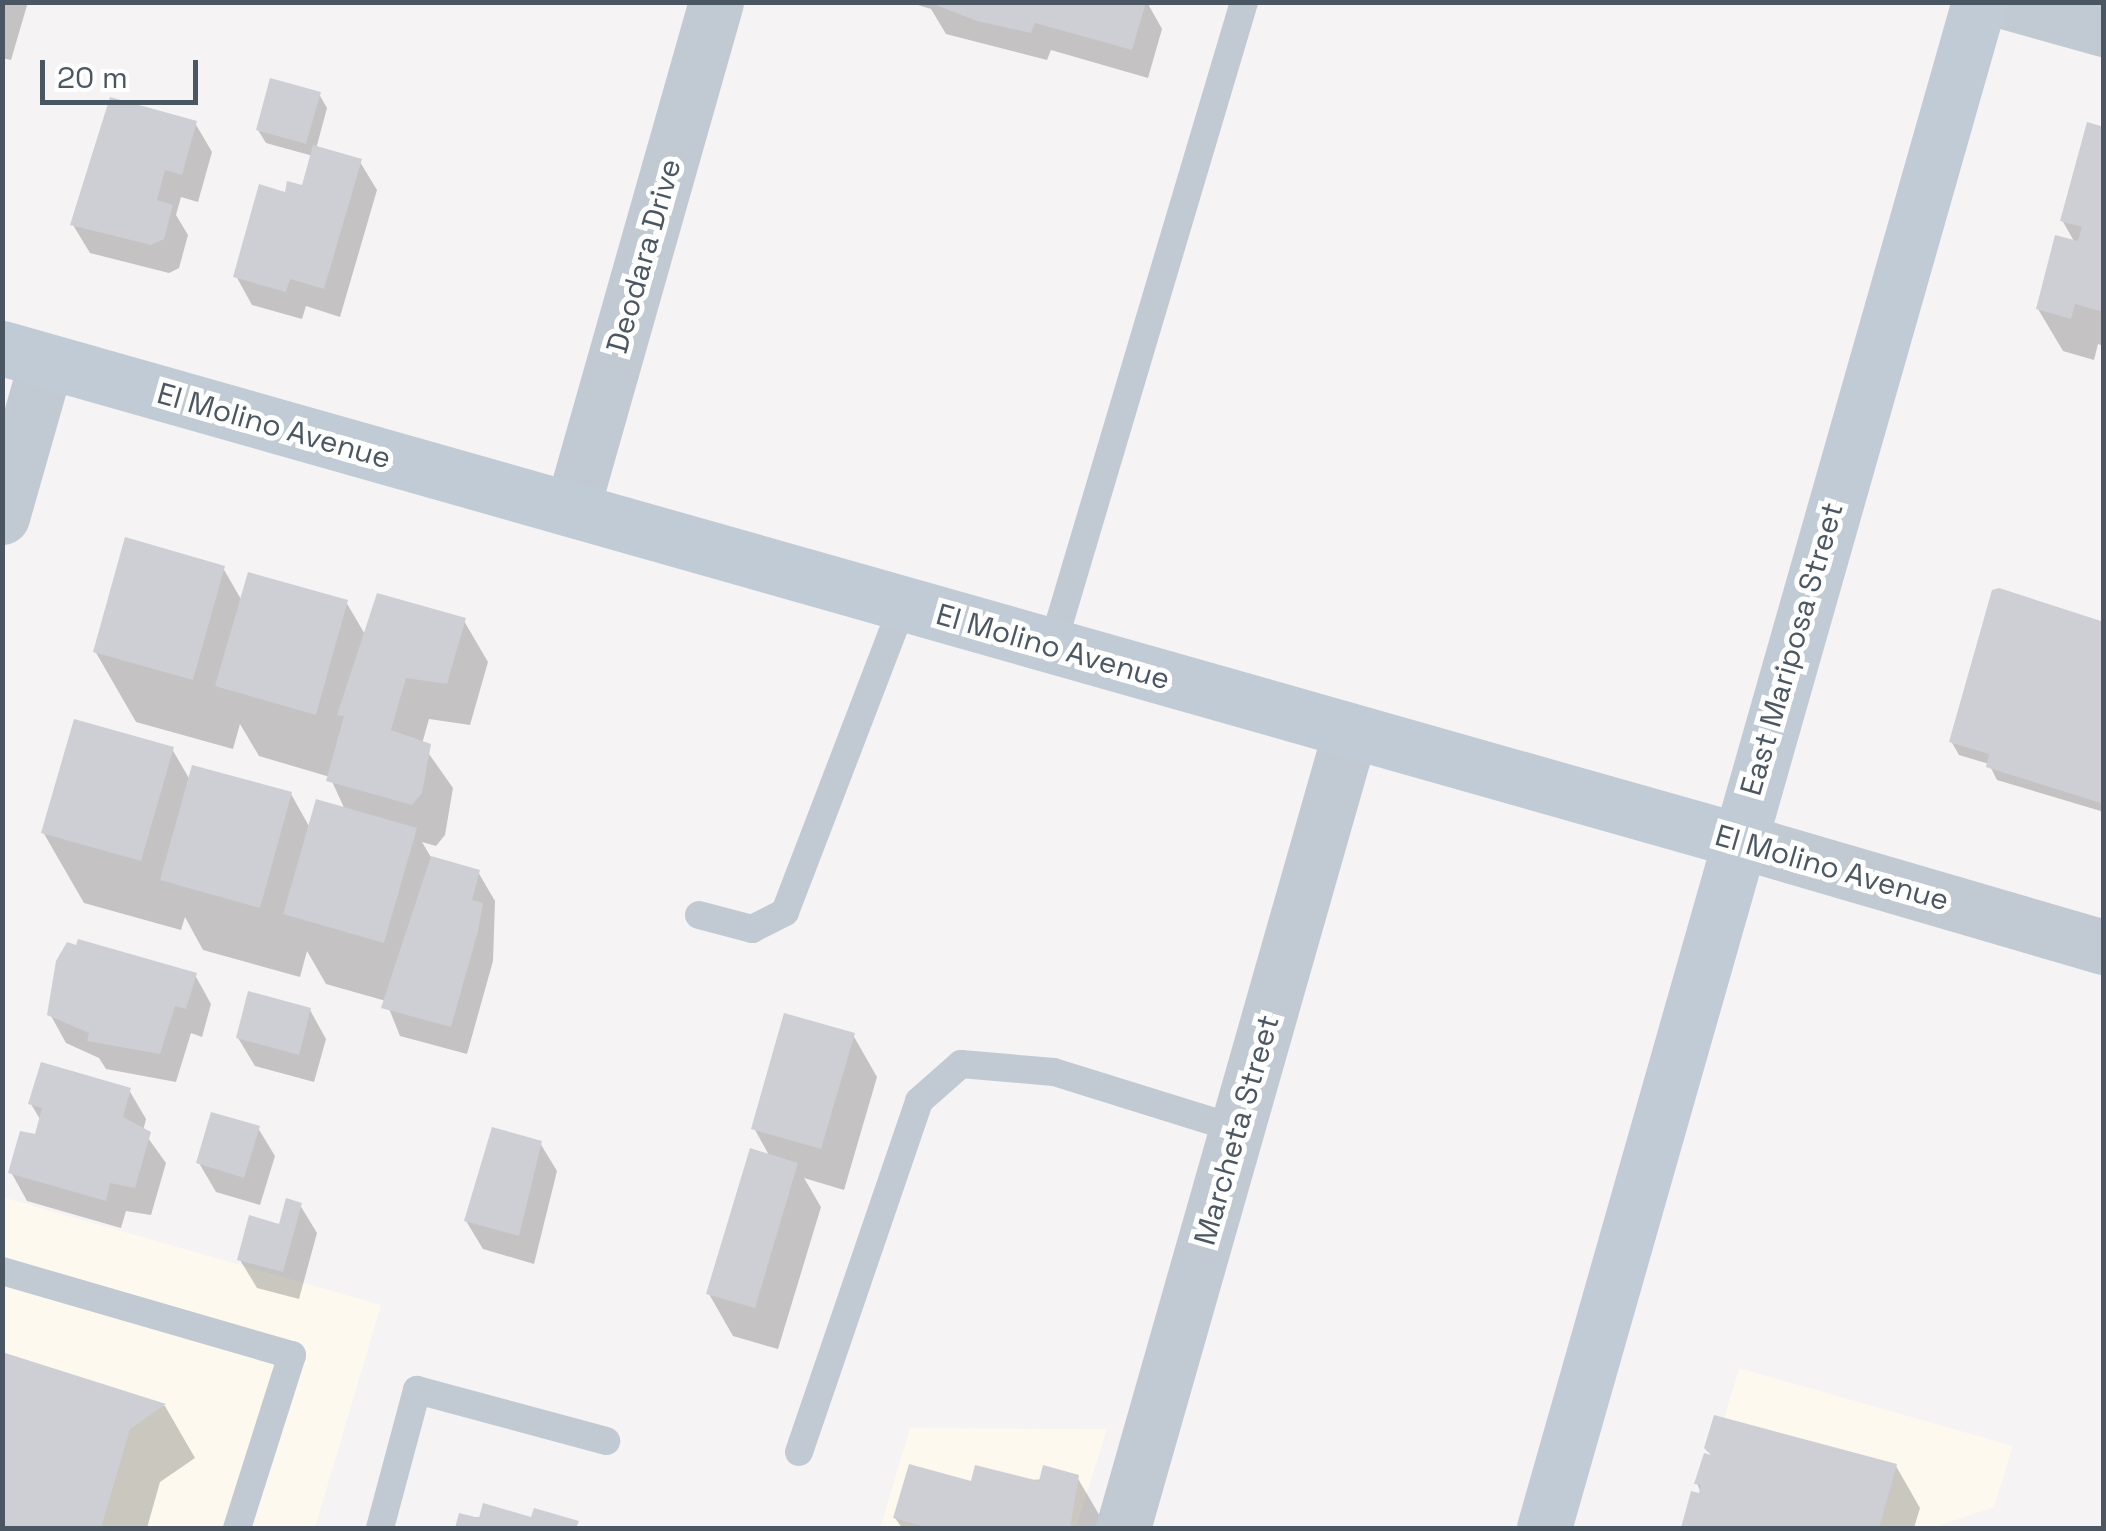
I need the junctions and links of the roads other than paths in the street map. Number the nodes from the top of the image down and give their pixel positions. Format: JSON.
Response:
{"nodes":[{"id":1,"x":716,"y":2,"type":"edge"},
{"id":2,"x":1244,"y":2,"type":"edge"},
{"id":3,"x":1979,"y":2,"type":"edge"},
{"id":4,"x":2007,"y":2,"type":"edge"},
{"id":5,"x":2104,"y":30,"type":"edge"},
{"id":6,"x":24,"y":356,"type":"edge"},
{"id":7,"x":572,"y":509,"type":"junction"},
{"id":8,"x":2,"y":516,"type":"edge"},
{"id":9,"x":902,"y":604,"type":"junction"},
{"id":10,"x":1052,"y":647,"type":"junction"},
{"id":11,"x":1350,"y":732,"type":"junction"},
{"id":12,"x":1737,"y":840,"type":"junction"},
{"id":13,"x":699,"y":916,"type":"dead end"},
{"id":14,"x":2104,"y":946,"type":"edge"},
{"id":15,"x":1237,"y":1130,"type":"junction"},
{"id":16,"x":2,"y":1271,"type":"edge"},
{"id":17,"x":606,"y":1442,"type":"dead end"},
{"id":18,"x":799,"y":1452,"type":"dead end"},
{"id":19,"x":237,"y":1528,"type":"edge"},
{"id":20,"x":380,"y":1528,"type":"edge"},
{"id":21,"x":1123,"y":1528,"type":"edge"},
{"id":22,"x":1544,"y":1528,"type":"edge"}],
"edges":[{"from":1,"to":7,"type":"street","name":"Deodara Drive"},
{"from":2,"to":10,"type":"lane"},
{"from":3,"to":12,"type":"street","name":"East Mariposa Street"},
{"from":4,"to":5,"type":"street"},
{"from":6,"to":7,"type":"street","name":"El Molino Avenue"},
{"from":6,"to":8,"type":"street"},
{"from":7,"to":9,"type":"street","name":"El Molino Avenue"},
{"from":9,"to":10,"type":"street","name":"El Molino Avenue"},
{"from":9,"to":13,"type":"lane"},
{"from":10,"to":11,"type":"street","name":"El Molino Avenue"},
{"from":11,"to":12,"type":"street","name":"El Molino Avenue"},
{"from":11,"to":15,"type":"street","name":"Marcheta Street"},
{"from":12,"to":14,"type":"street","name":"El Molino Avenue"},
{"from":12,"to":22,"type":"street","name":"East Mariposa Street"},
{"from":15,"to":18,"type":"lane"},
{"from":15,"to":21,"type":"street","name":"Marcheta Street"},
{"from":16,"to":19,"type":"lane"},
{"from":17,"to":20,"type":"lane"}]}
